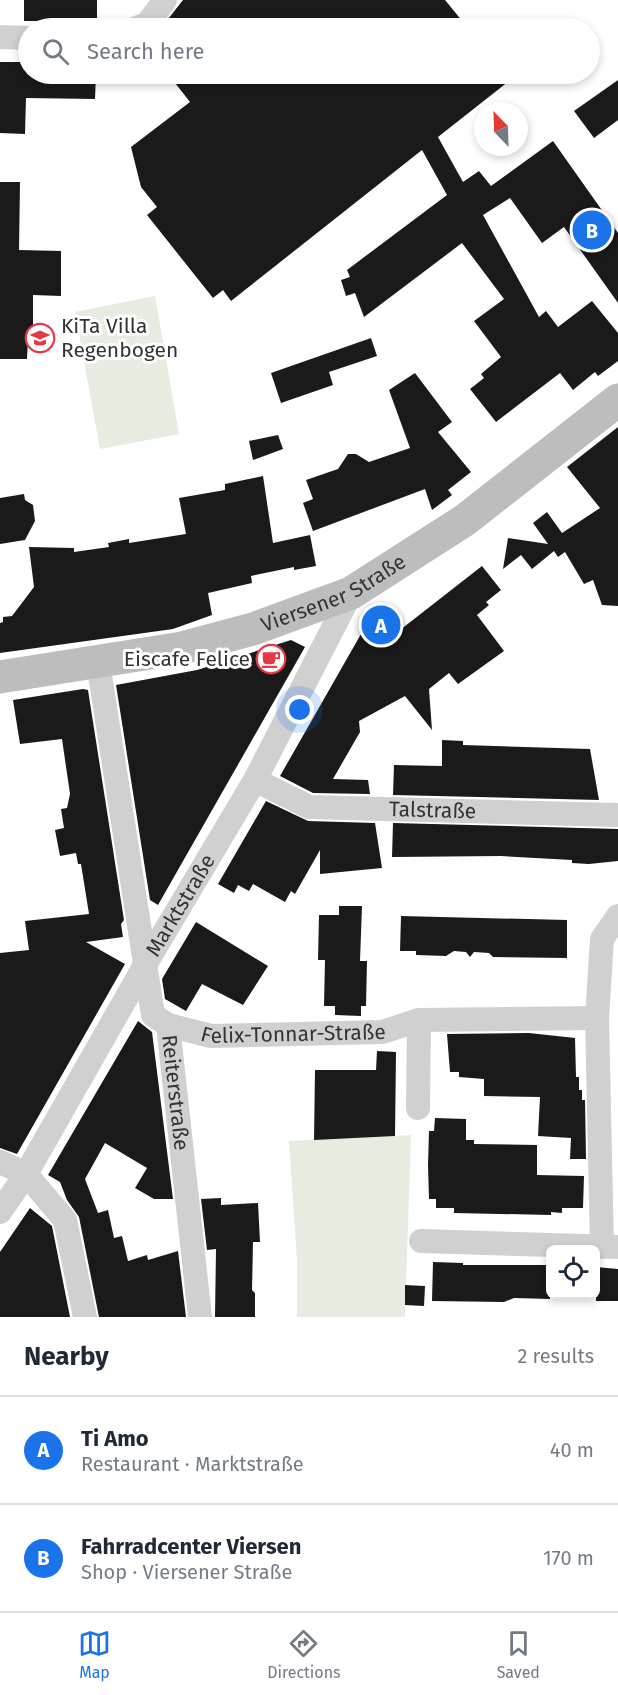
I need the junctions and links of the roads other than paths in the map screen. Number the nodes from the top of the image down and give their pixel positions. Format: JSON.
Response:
{"nodes":[{"id":1,"x":165,"y":0,"type":"edge"},
{"id":2,"x":152,"y":18,"type":"edge"},
{"id":3,"x":0,"y":37,"type":"edge"},
{"id":4,"x":18,"y":38,"type":"edge"},
{"id":5,"x":618,"y":400,"type":"edge"},
{"id":6,"x":351,"y":593,"type":"junction"},
{"id":7,"x":98,"y":662,"type":"junction"},
{"id":8,"x":0,"y":677,"type":"edge"},
{"id":9,"x":255,"y":780,"type":"junction"},
{"id":10,"x":618,"y":815,"type":"edge"},
{"id":11,"x":618,"y":916,"type":"edge"},
{"id":12,"x":145,"y":965,"type":"junction"},
{"id":13,"x":597,"y":1018,"type":"junction"},
{"id":14,"x":419,"y":1020,"type":"junction"},
{"id":15,"x":168,"y":1025,"type":"junction"},
{"id":16,"x":417,"y":1108,"type":"dead end"},
{"id":17,"x":0,"y":1162,"type":"edge"},
{"id":18,"x":26,"y":1174,"type":"junction"},
{"id":19,"x":0,"y":1212,"type":"edge"},
{"id":20,"x":422,"y":1241,"type":"dead end"},
{"id":21,"x":610,"y":1247,"type":"edge"},
{"id":22,"x":85,"y":1317,"type":"edge"},
{"id":23,"x":200,"y":1317,"type":"edge"}],
"edges":[{"from":1,"to":2,"type":"street"},
{"from":3,"to":4,"type":"street"},
{"from":5,"to":6,"type":"main road","name":"Viersener Straße"},
{"from":6,"to":7,"type":"main road","name":"Viersener Straße"},
{"from":6,"to":9,"type":"street","name":"Marktstraße"},
{"from":7,"to":8,"type":"main road","name":"Viersener Straße"},
{"from":7,"to":12,"type":"street","name":"Reiterstraße"},
{"from":9,"to":10,"type":"street","name":"Talstraße"},
{"from":9,"to":12,"type":"street","name":"Marktstraße"},
{"from":11,"to":13,"type":"street"},
{"from":12,"to":15,"type":"street","name":"Reiterstraße"},
{"from":12,"to":18,"type":"street","name":"Marktstraße"},
{"from":13,"to":14,"type":"street","name":"Felix-Tonnar-Straße"},
{"from":13,"to":21,"type":"street"},
{"from":14,"to":15,"type":"street","name":"Felix-Tonnar-Straße"},
{"from":14,"to":16,"type":"street"},
{"from":15,"to":23,"type":"street","name":"Reiterstraße"},
{"from":17,"to":18,"type":"street"},
{"from":18,"to":19,"type":"street","name":"Marktstraße"},
{"from":18,"to":22,"type":"street"},
{"from":20,"to":21,"type":"street"}]}
